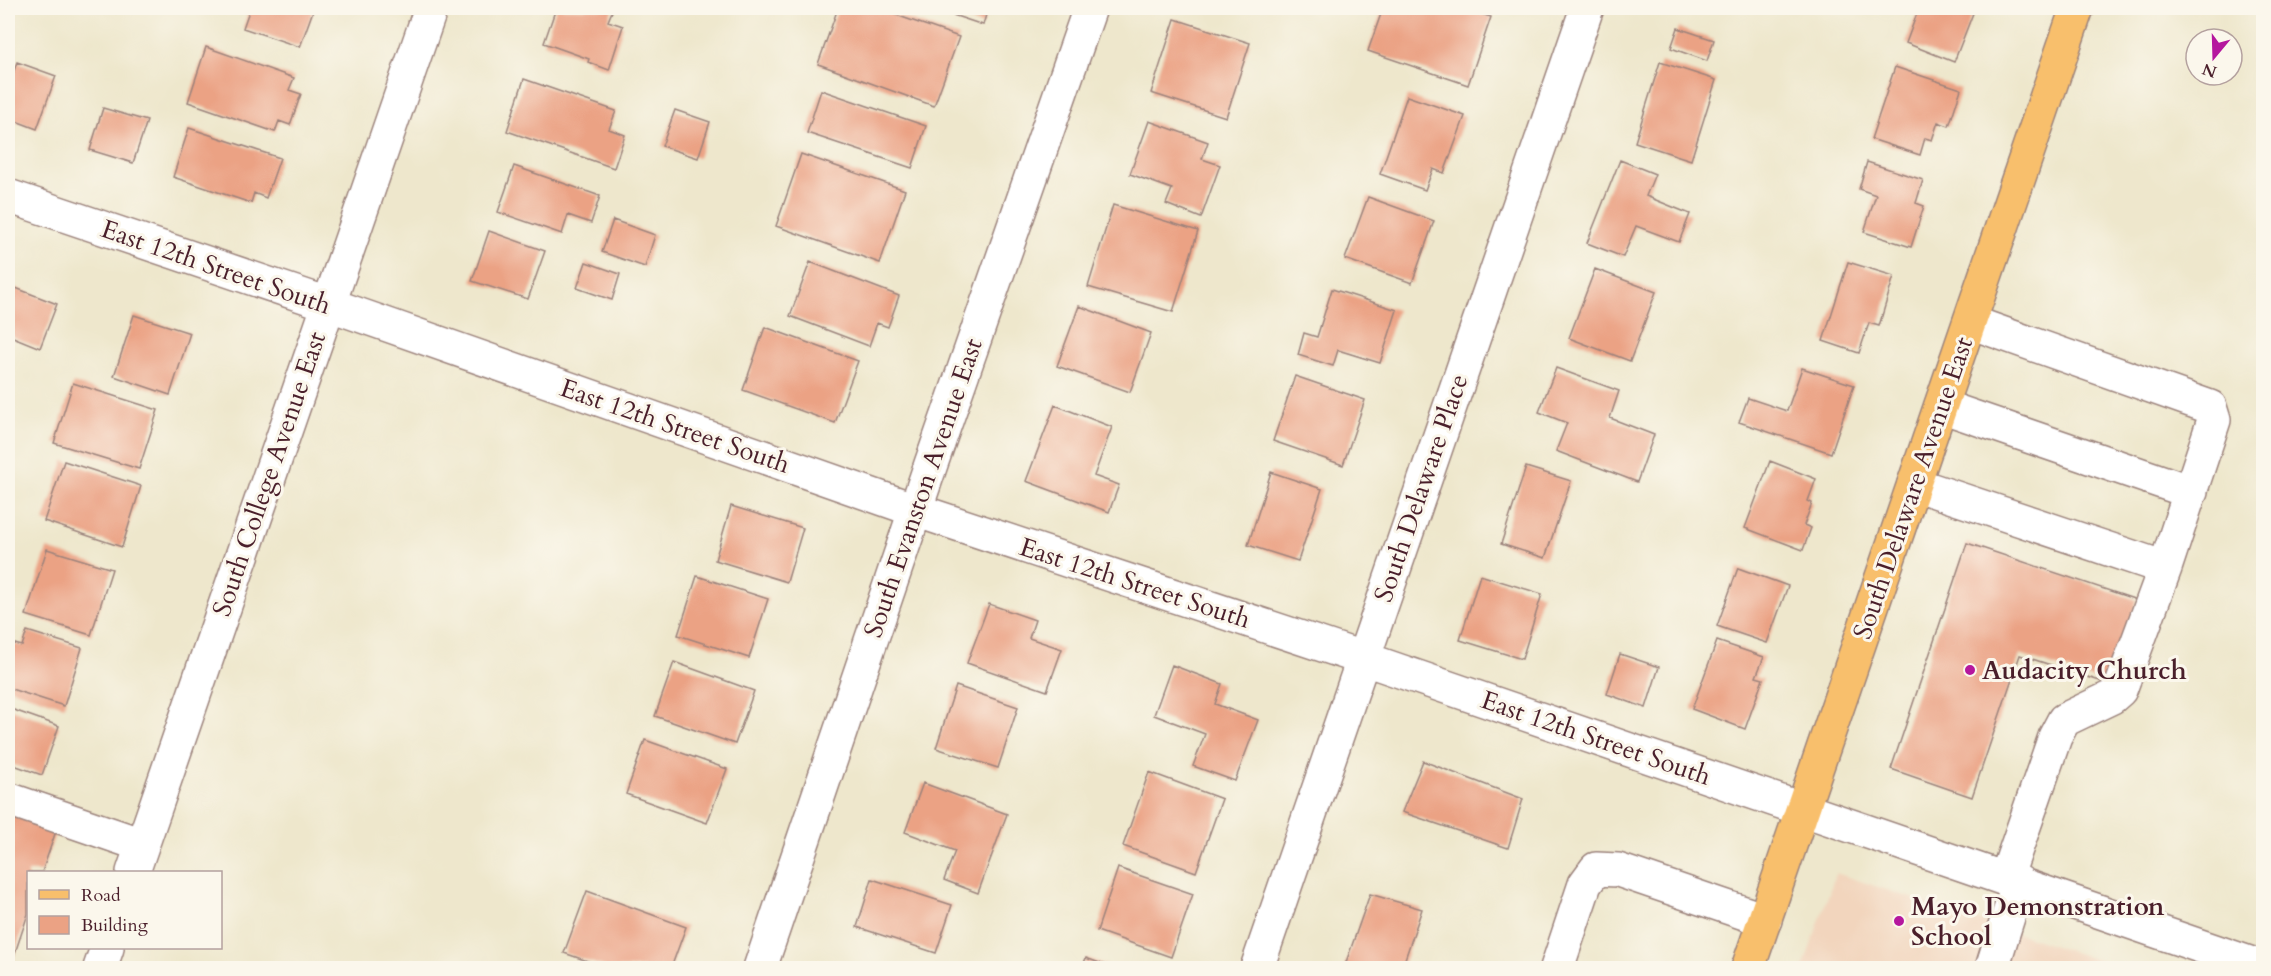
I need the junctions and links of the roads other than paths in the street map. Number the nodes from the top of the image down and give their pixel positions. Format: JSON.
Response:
{"nodes":[{"id":1,"x":431,"y":8,"type":"edge"},
{"id":2,"x":1090,"y":8,"type":"edge"},
{"id":3,"x":1587,"y":8,"type":"edge"},
{"id":4,"x":2077,"y":8,"type":"edge"},
{"id":5,"x":8,"y":196,"type":"edge"},
{"id":6,"x":327,"y":304,"type":"junction"},
{"id":7,"x":1970,"y":322,"type":"junction"},
{"id":8,"x":1941,"y":406,"type":"junction"},
{"id":9,"x":1914,"y":484,"type":"junction"},
{"id":10,"x":2190,"y":492,"type":"junction"},
{"id":11,"x":915,"y":510,"type":"junction"},
{"id":12,"x":2165,"y":568,"type":"junction"},
{"id":13,"x":1362,"y":658,"type":"junction"},
{"id":14,"x":8,"y":799,"type":"edge"},
{"id":15,"x":1803,"y":808,"type":"junction"},
{"id":16,"x":138,"y":859,"type":"edge"},
{"id":17,"x":2012,"y":880,"type":"junction"},
{"id":18,"x":1765,"y":920,"type":"junction"},
{"id":19,"x":107,"y":949,"type":"edge"},
{"id":20,"x":2264,"y":968,"type":"edge"},
{"id":21,"x":100,"y":969,"type":"edge"},
{"id":22,"x":760,"y":969,"type":"edge"},
{"id":23,"x":1257,"y":969,"type":"edge"},
{"id":24,"x":1557,"y":969,"type":"edge"},
{"id":25,"x":1748,"y":969,"type":"edge"},
{"id":26,"x":1992,"y":969,"type":"edge"}],
"edges":[{"from":1,"to":6,"type":"street","name":"South College Avenue East"},
{"from":2,"to":11,"type":"street","name":"South Evanston Avenue East"},
{"from":3,"to":13,"type":"street","name":"South Delaware Place"},
{"from":4,"to":7,"type":"main road","name":"South Delaware Avenue East"},
{"from":5,"to":6,"type":"street","name":"East 12th Street South"},
{"from":6,"to":11,"type":"street","name":"East 12th Street South"},
{"from":6,"to":16,"type":"street","name":"South College Avenue East"},
{"from":7,"to":8,"type":"main road","name":"South Delaware Avenue East"},
{"from":7,"to":10,"type":"street"},
{"from":8,"to":9,"type":"main road","name":"South Delaware Avenue East"},
{"from":8,"to":10,"type":"street"},
{"from":9,"to":12,"type":"street"},
{"from":9,"to":15,"type":"main road","name":"South Delaware Avenue East"},
{"from":10,"to":12,"type":"street"},
{"from":11,"to":13,"type":"street","name":"East 12th Street South"},
{"from":11,"to":22,"type":"street","name":"South Evanston Avenue East"},
{"from":12,"to":17,"type":"street"},
{"from":13,"to":15,"type":"street","name":"East 12th Street South"},
{"from":13,"to":23,"type":"street","name":"South Delaware Place"},
{"from":14,"to":16,"type":"street"},
{"from":15,"to":17,"type":"street","name":"East 12th Street South"},
{"from":15,"to":18,"type":"main road","name":"South Delaware Avenue East"},
{"from":17,"to":20,"type":"street","name":"East 12th Street South"},
{"from":17,"to":26,"type":"street"},
{"from":18,"to":24,"type":"street"},
{"from":18,"to":25,"type":"main road","name":"South Delaware Avenue East"},
{"from":19,"to":21,"type":"street"}]}
